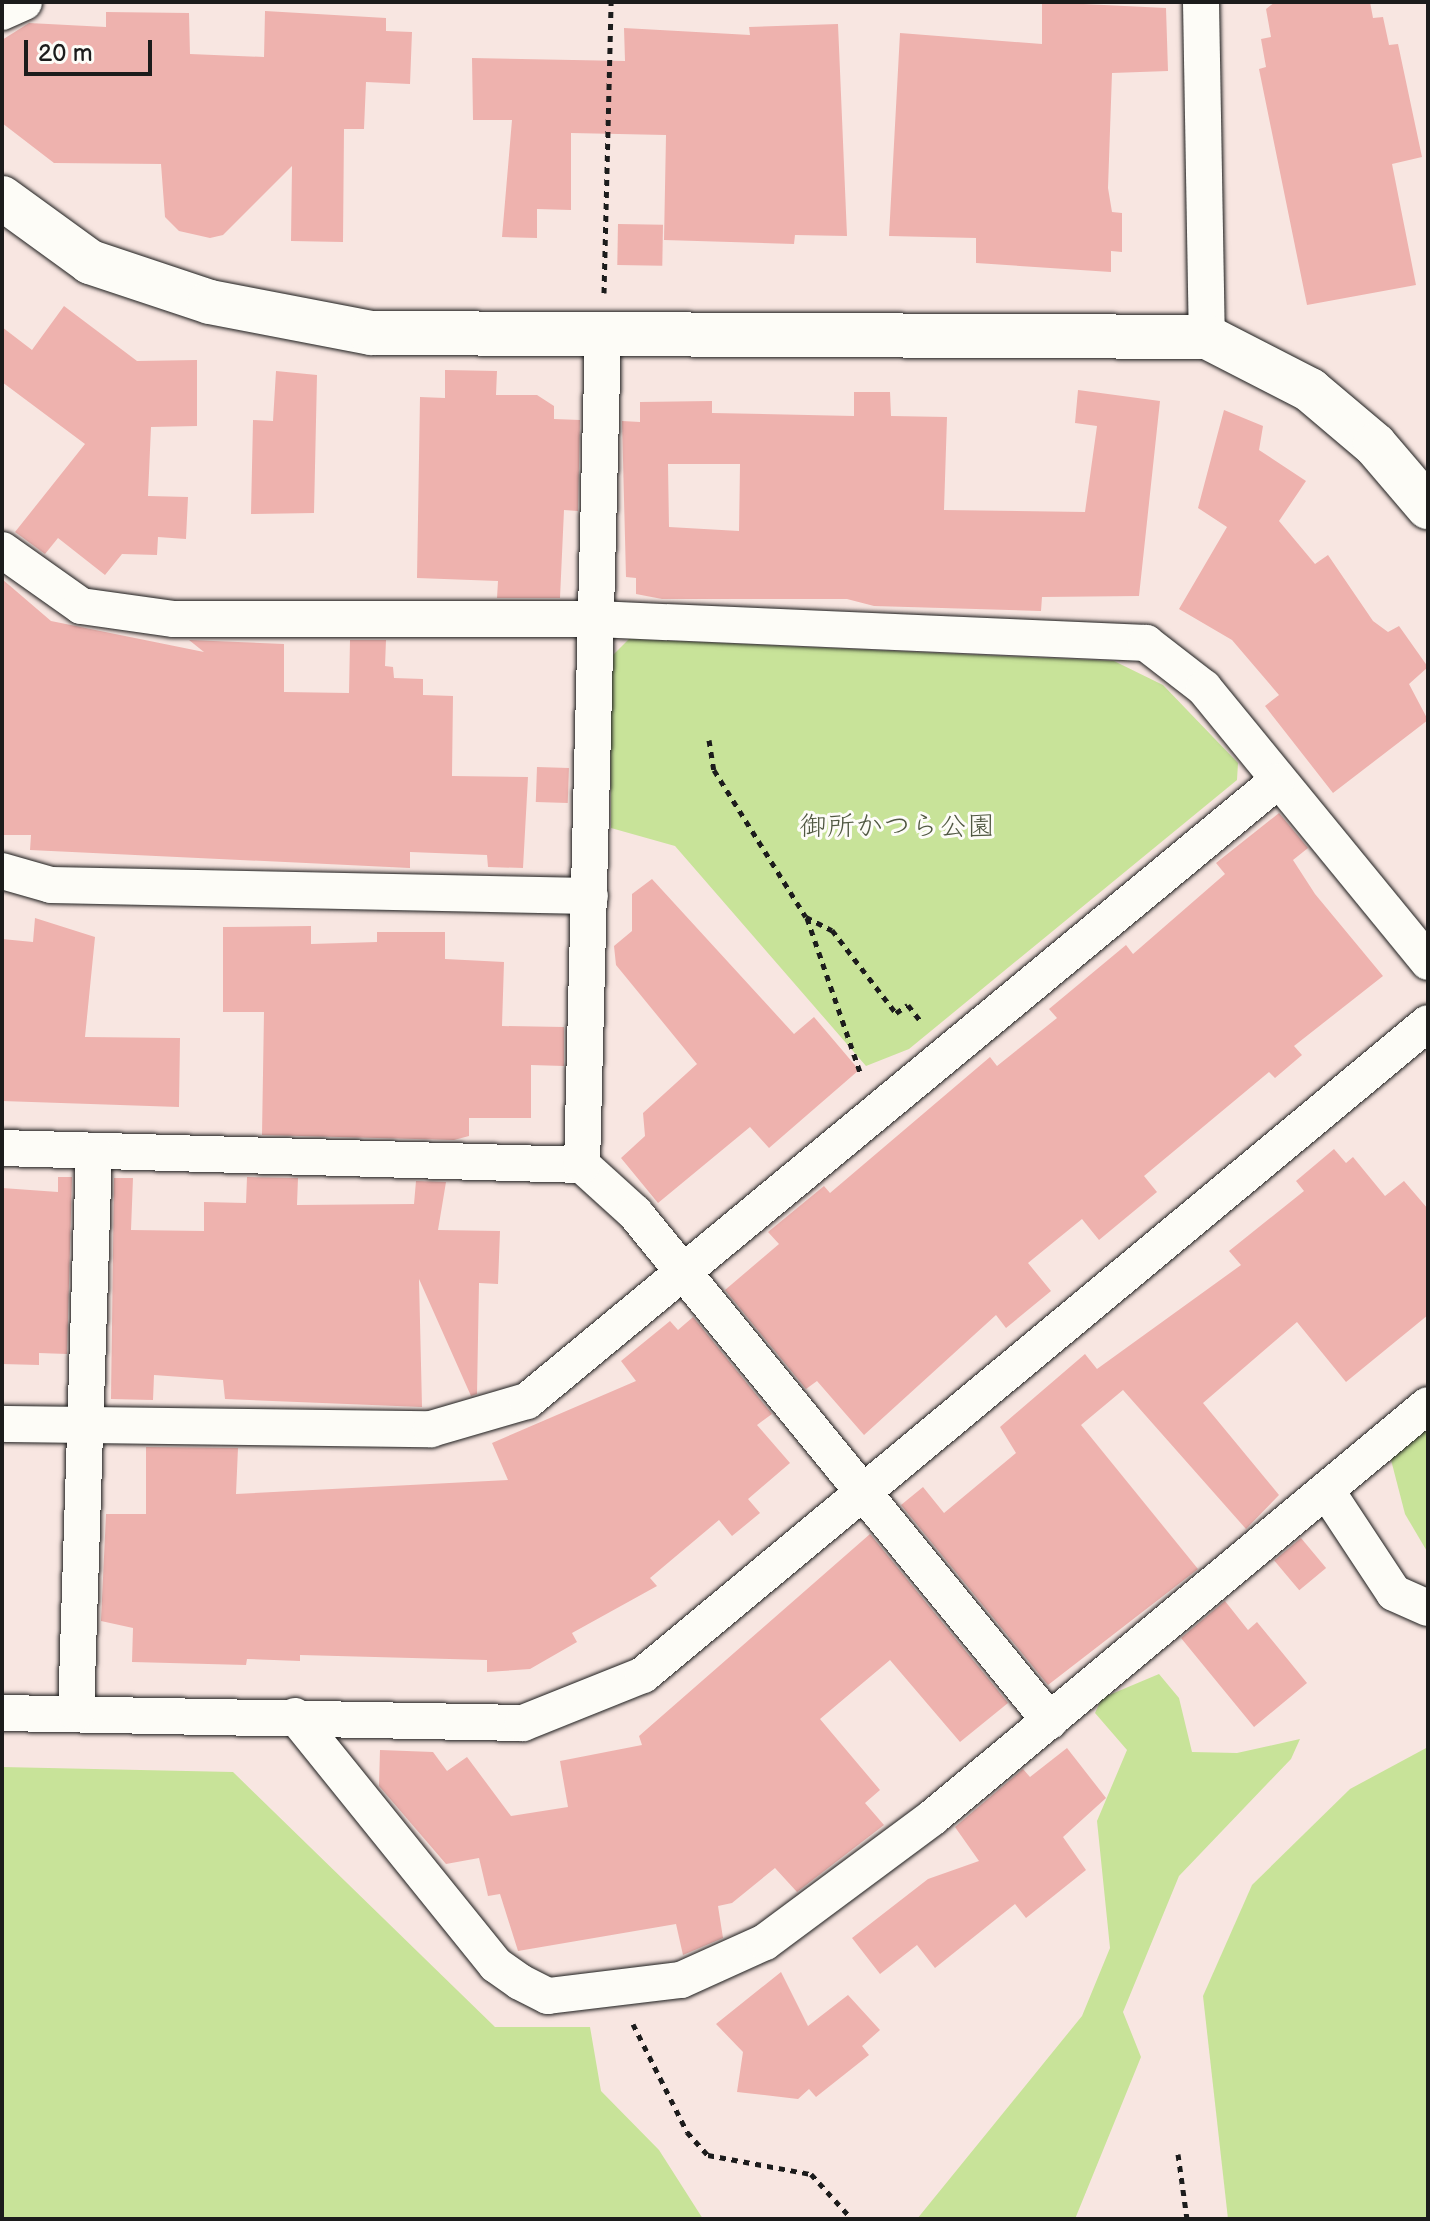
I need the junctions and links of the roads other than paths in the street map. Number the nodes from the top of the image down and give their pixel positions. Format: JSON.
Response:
{"nodes":[{"id":1,"x":24,"y":2,"type":"edge"},
{"id":2,"x":1201,"y":2,"type":"edge"},
{"id":3,"x":2,"y":12,"type":"edge"},
{"id":4,"x":2,"y":198,"type":"edge"},
{"id":5,"x":603,"y":334,"type":"junction"},
{"id":6,"x":1207,"y":337,"type":"junction"},
{"id":7,"x":1428,"y":507,"type":"edge"},
{"id":8,"x":2,"y":550,"type":"edge"},
{"id":9,"x":596,"y":619,"type":"junction"},
{"id":10,"x":1276,"y":782,"type":"junction"},
{"id":11,"x":2,"y":871,"type":"edge"},
{"id":12,"x":590,"y":896,"type":"junction"},
{"id":13,"x":1428,"y":962,"type":"edge"},
{"id":14,"x":1428,"y":1023,"type":"edge"},
{"id":15,"x":2,"y":1148,"type":"edge"},
{"id":16,"x":94,"y":1152,"type":"junction"},
{"id":17,"x":582,"y":1165,"type":"junction"},
{"id":18,"x":682,"y":1271,"type":"junction"},
{"id":19,"x":1428,"y":1405,"type":"edge"},
{"id":20,"x":2,"y":1424,"type":"edge"},
{"id":21,"x":85,"y":1424,"type":"junction"},
{"id":22,"x":1326,"y":1490,"type":"junction"},
{"id":23,"x":865,"y":1498,"type":"junction"},
{"id":24,"x":1428,"y":1608,"type":"edge"},
{"id":25,"x":2,"y":1713,"type":"edge"},
{"id":26,"x":76,"y":1713,"type":"junction"},
{"id":27,"x":295,"y":1716,"type":"junction"},
{"id":28,"x":1050,"y":1721,"type":"junction"}],
"edges":[{"from":1,"to":3,"type":"street"},
{"from":2,"to":6,"type":"street"},
{"from":4,"to":5,"type":"street"},
{"from":5,"to":6,"type":"street"},
{"from":5,"to":9,"type":"street"},
{"from":6,"to":7,"type":"street"},
{"from":8,"to":9,"type":"street"},
{"from":9,"to":10,"type":"street"},
{"from":9,"to":12,"type":"street"},
{"from":10,"to":13,"type":"street"},
{"from":10,"to":18,"type":"street"},
{"from":11,"to":12,"type":"street"},
{"from":12,"to":17,"type":"street"},
{"from":14,"to":23,"type":"street"},
{"from":15,"to":16,"type":"street"},
{"from":16,"to":17,"type":"street"},
{"from":16,"to":21,"type":"street"},
{"from":17,"to":18,"type":"street"},
{"from":18,"to":21,"type":"street"},
{"from":18,"to":23,"type":"street"},
{"from":19,"to":22,"type":"street"},
{"from":20,"to":21,"type":"street"},
{"from":21,"to":26,"type":"street"},
{"from":22,"to":24,"type":"street"},
{"from":22,"to":28,"type":"street"},
{"from":23,"to":27,"type":"street"},
{"from":23,"to":28,"type":"street"},
{"from":25,"to":26,"type":"street"},
{"from":26,"to":27,"type":"street"},
{"from":27,"to":28,"type":"street"}]}
